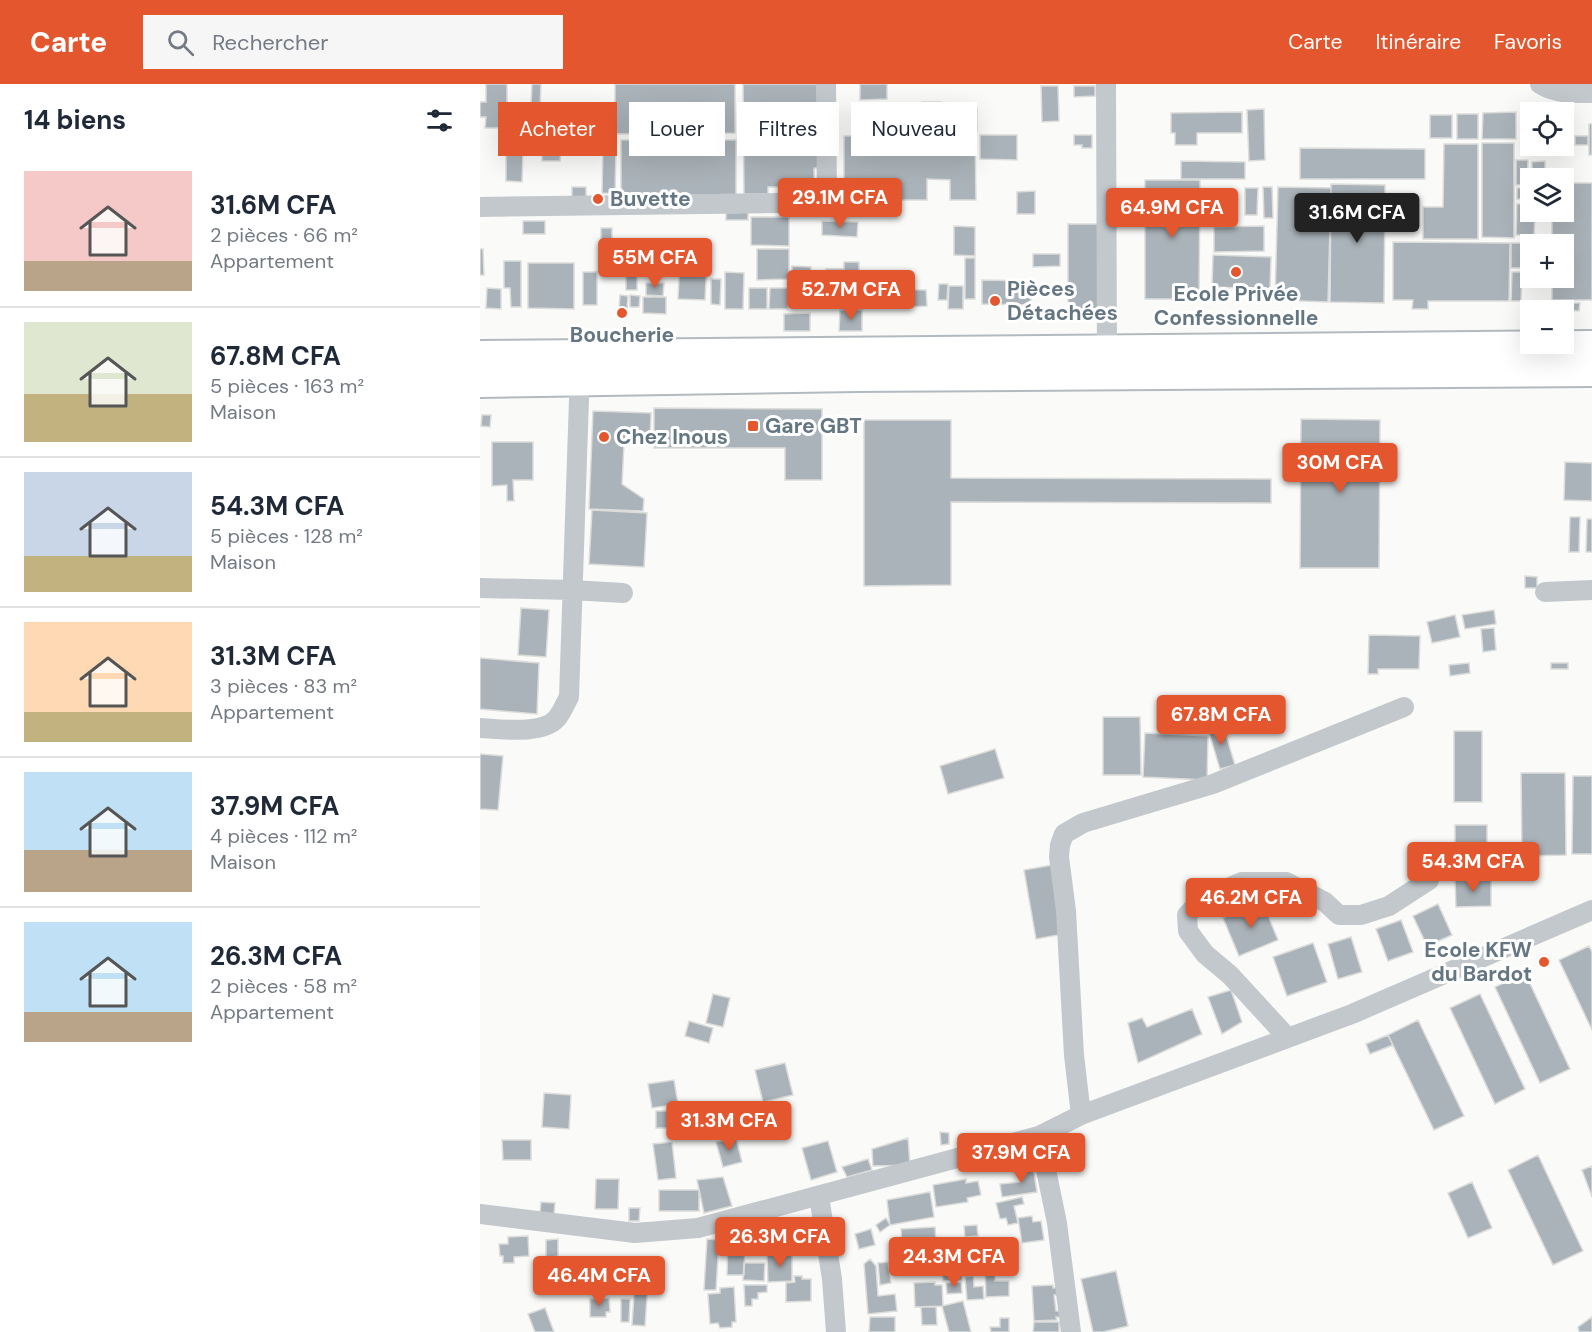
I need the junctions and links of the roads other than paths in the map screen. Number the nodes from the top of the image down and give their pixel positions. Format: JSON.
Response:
{"nodes":[{"id":1,"x":826,"y":84,"type":"edge"},
{"id":2,"x":1106,"y":84,"type":"edge"},
{"id":3,"x":1540,"y":84,"type":"edge"},
{"id":4,"x":1592,"y":93,"type":"edge"},
{"id":5,"x":848,"y":202,"type":"dead end"},
{"id":6,"x":827,"y":203,"type":"junction"},
{"id":7,"x":480,"y":207,"type":"edge"},
{"id":8,"x":1592,"y":345,"type":"edge"},
{"id":9,"x":580,"y":354,"type":"junction"},
{"id":10,"x":480,"y":355,"type":"edge"},
{"id":11,"x":1107,"y":362,"type":"junction"},
{"id":12,"x":1592,"y":372,"type":"edge"},
{"id":13,"x":579,"y":382,"type":"junction"},
{"id":14,"x":480,"y":383,"type":"edge"},
{"id":15,"x":480,"y":588,"type":"edge"},
{"id":16,"x":572,"y":590,"type":"junction"},
{"id":17,"x":1592,"y":590,"type":"edge"},
{"id":18,"x":1545,"y":592,"type":"dead end"},
{"id":19,"x":623,"y":593,"type":"dead end"},
{"id":20,"x":1404,"y":707,"type":"dead end"},
{"id":21,"x":480,"y":728,"type":"edge"},
{"id":22,"x":1429,"y":880,"type":"dead end"},
{"id":23,"x":1592,"y":910,"type":"edge"},
{"id":24,"x":1288,"y":1038,"type":"junction"},
{"id":25,"x":1081,"y":1115,"type":"junction"},
{"id":26,"x":1039,"y":1136,"type":"junction"},
{"id":27,"x":819,"y":1196,"type":"junction"},
{"id":28,"x":480,"y":1214,"type":"edge"},
{"id":29,"x":836,"y":1332,"type":"edge"},
{"id":30,"x":1071,"y":1332,"type":"edge"}],
"edges":[{"from":1,"to":6,"type":"street"},
{"from":2,"to":11,"type":"street"},
{"from":3,"to":4,"type":"street"},
{"from":5,"to":6,"type":"street"},
{"from":6,"to":7,"type":"street"},
{"from":8,"to":11,"type":"main road"},
{"from":9,"to":10,"type":"main road"},
{"from":9,"to":11,"type":"main road"},
{"from":9,"to":13,"type":"street"},
{"from":11,"to":12,"type":"main road"},
{"from":11,"to":13,"type":"main road"},
{"from":13,"to":14,"type":"main road"},
{"from":13,"to":16,"type":"street"},
{"from":15,"to":16,"type":"street"},
{"from":16,"to":19,"type":"street"},
{"from":16,"to":21,"type":"street"},
{"from":17,"to":18,"type":"street"},
{"from":20,"to":25,"type":"street"},
{"from":22,"to":24,"type":"street"},
{"from":23,"to":24,"type":"street"},
{"from":24,"to":25,"type":"street"},
{"from":25,"to":26,"type":"street"},
{"from":26,"to":27,"type":"street"},
{"from":26,"to":30,"type":"street"},
{"from":27,"to":28,"type":"street"},
{"from":27,"to":29,"type":"street"}]}
